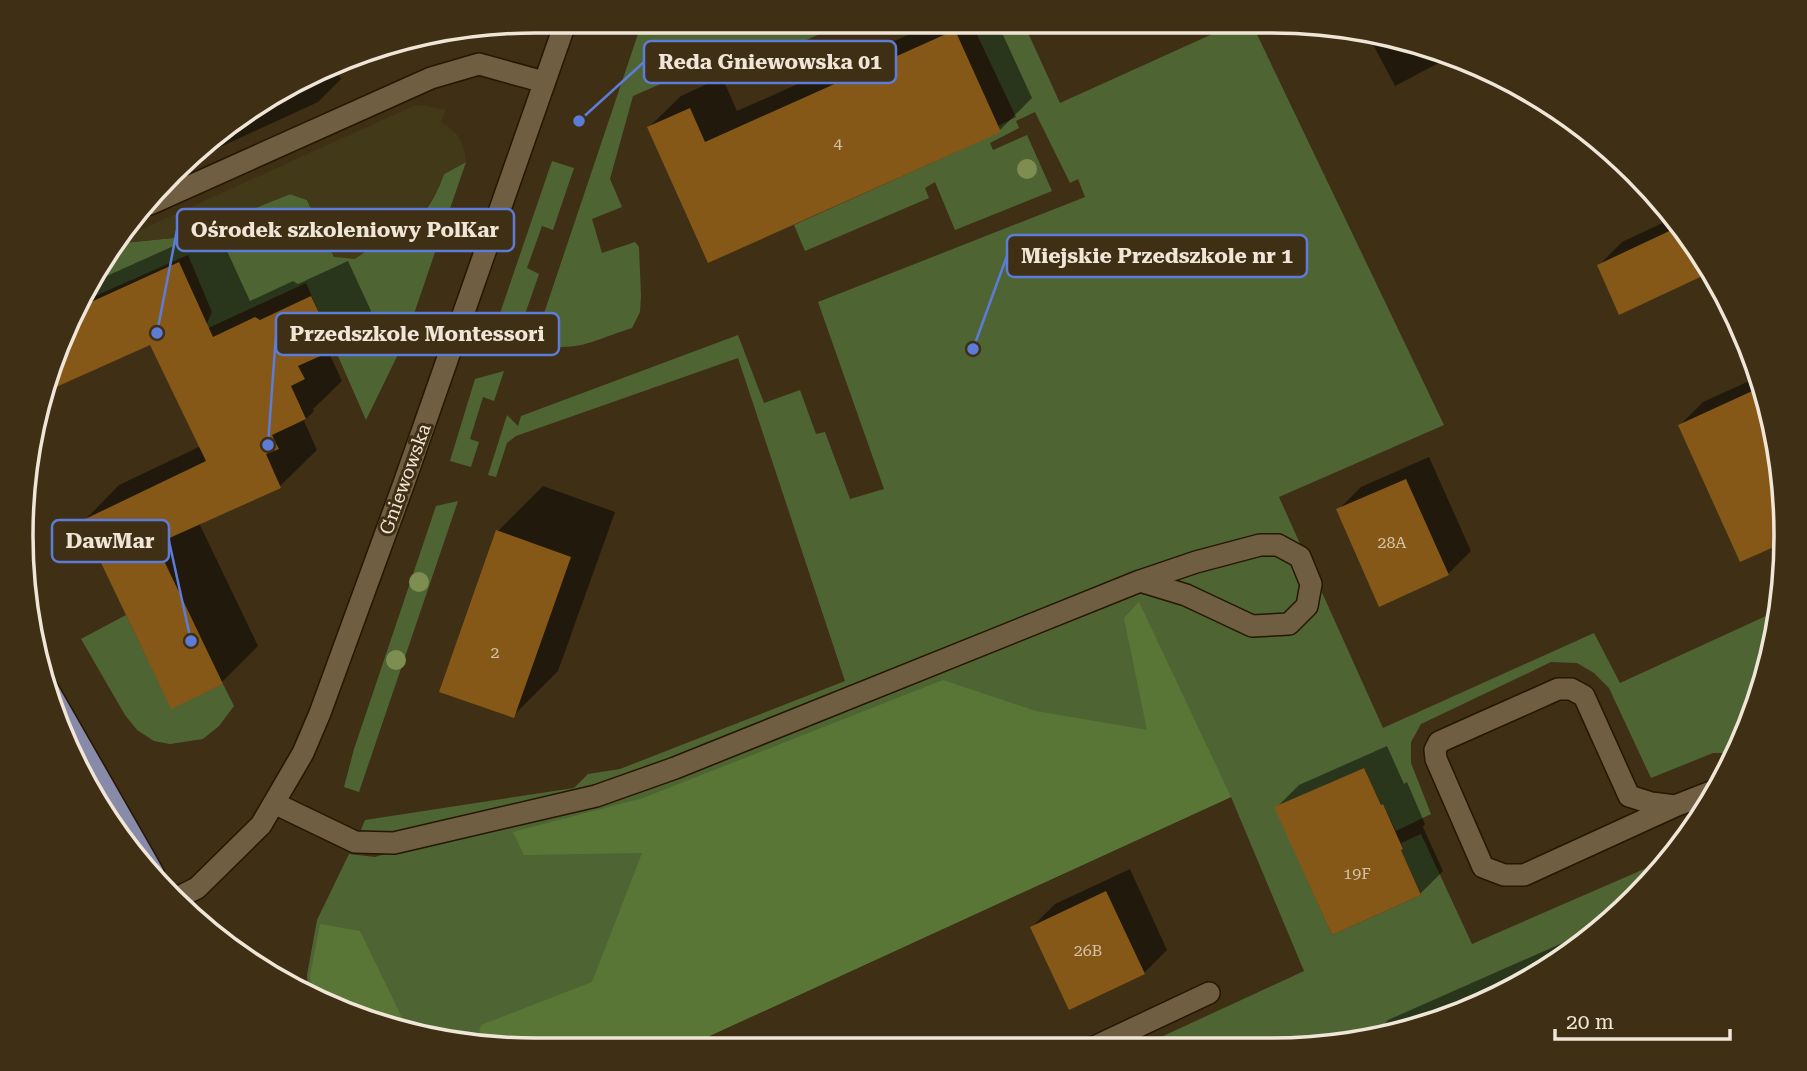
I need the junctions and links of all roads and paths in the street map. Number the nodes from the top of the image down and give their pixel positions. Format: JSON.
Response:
{"nodes":[{"id":1,"x":562,"y":33,"type":"edge"},
{"id":2,"x":544,"y":82,"type":"junction"},
{"id":3,"x":164,"y":198,"type":"edge"},
{"id":4,"x":1139,"y":581,"type":"junction"},
{"id":5,"x":75,"y":737,"type":"edge"},
{"id":6,"x":1701,"y":796,"type":"edge"},
{"id":7,"x":274,"y":803,"type":"junction"},
{"id":8,"x":1675,"y":806,"type":"junction"},
{"id":9,"x":126,"y":826,"type":"edge"},
{"id":10,"x":184,"y":895,"type":"edge"},
{"id":11,"x":1209,"y":993,"type":"dead end"},
{"id":12,"x":1113,"y":1038,"type":"edge"}],
"edges":[{"from":1,"to":2,"type":"street","name":"Gniewowska"},
{"from":2,"to":3,"type":"street"},
{"from":2,"to":7,"type":"street","name":"Gniewowska"},
{"from":4,"to":4,"type":"street"},
{"from":4,"to":7,"type":"street"},
{"from":5,"to":9,"type":"main road"},
{"from":6,"to":8,"type":"street"},
{"from":7,"to":10,"type":"street","name":"Gniewowska"},
{"from":8,"to":8,"type":"street"},
{"from":11,"to":12,"type":"street"}]}
